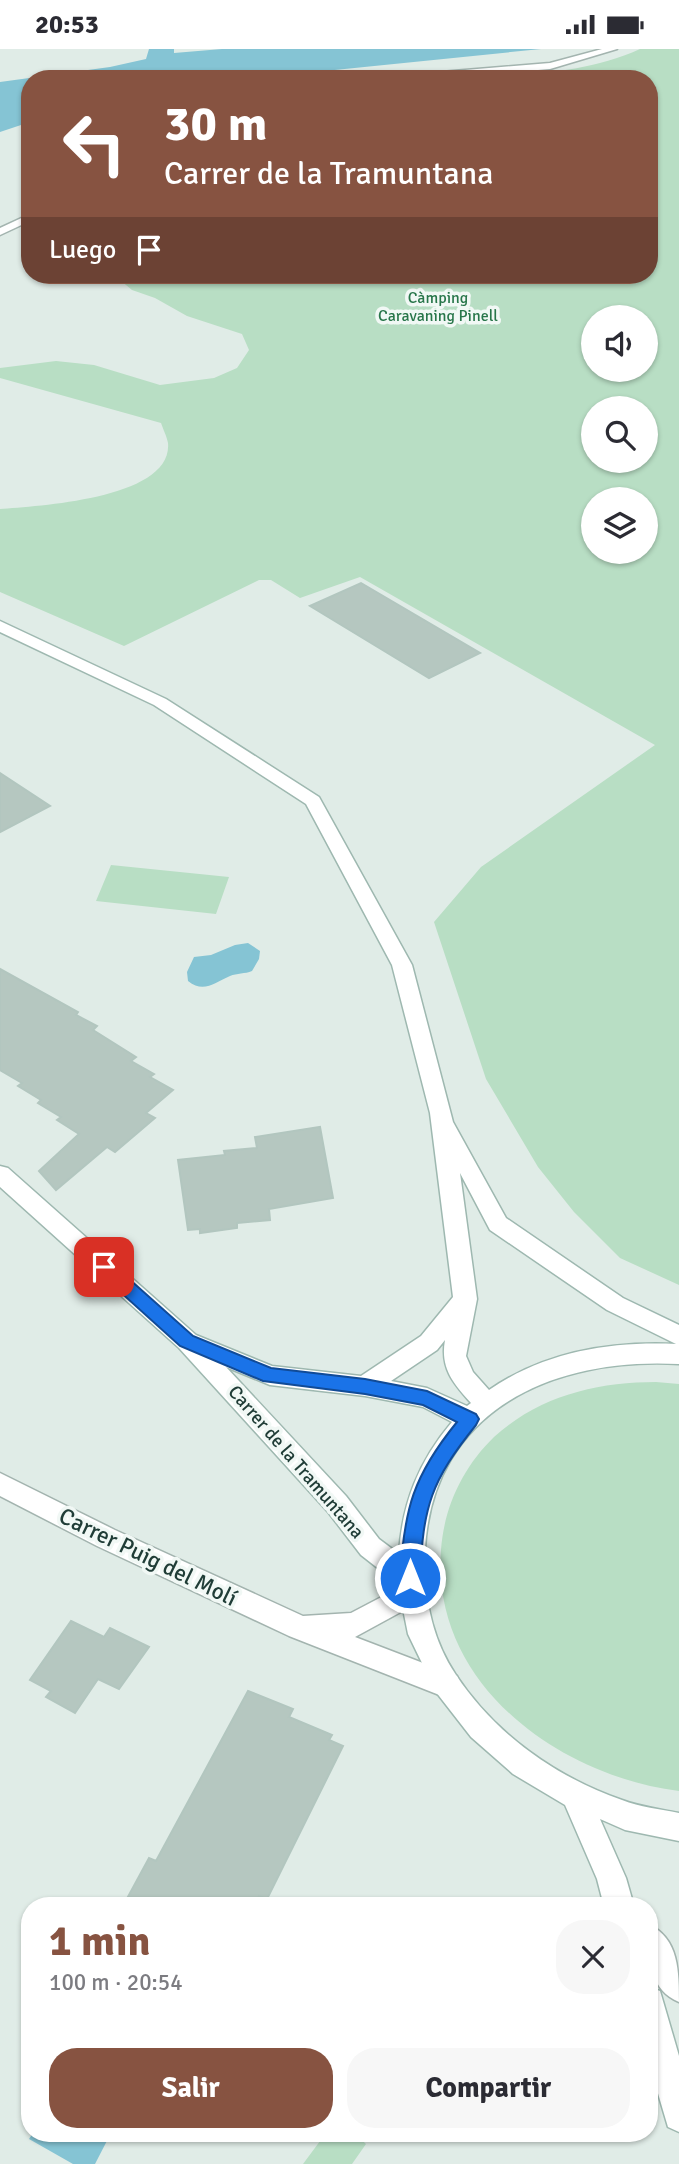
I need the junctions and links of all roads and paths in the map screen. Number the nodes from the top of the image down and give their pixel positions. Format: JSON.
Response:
{"nodes":[{"id":1,"x":612,"y":49,"type":"edge"},
{"id":2,"x":502,"y":70,"type":"edge"},
{"id":3,"x":21,"y":222,"type":"edge"},
{"id":4,"x":0,"y":232,"type":"edge"},
{"id":5,"x":0,"y":626,"type":"edge"},
{"id":6,"x":441,"y":1113,"type":"junction"},
{"id":7,"x":0,"y":1174,"type":"edge"},
{"id":8,"x":464,"y":1299,"type":"junction"},
{"id":9,"x":679,"y":1336,"type":"edge"},
{"id":10,"x":187,"y":1341,"type":"junction"},
{"id":11,"x":679,"y":1354,"type":"edge"},
{"id":12,"x":365,"y":1386,"type":"junction"},
{"id":13,"x":479,"y":1412,"type":"junction"},
{"id":14,"x":0,"y":1484,"type":"edge"},
{"id":15,"x":411,"y":1585,"type":"junction"},
{"id":16,"x":298,"y":1627,"type":"junction"},
{"id":17,"x":447,"y":1685,"type":"junction"},
{"id":18,"x":575,"y":1796,"type":"junction"},
{"id":19,"x":679,"y":1826,"type":"edge"},
{"id":20,"x":615,"y":1892,"type":"edge"},
{"id":21,"x":658,"y":1954,"type":"edge"},
{"id":22,"x":679,"y":1987,"type":"edge"},
{"id":23,"x":658,"y":2036,"type":"edge"},
{"id":24,"x":679,"y":2116,"type":"edge"}],
"edges":[{"from":1,"to":2,"type":"main road"},
{"from":3,"to":4,"type":"main road"},
{"from":5,"to":6,"type":"main road"},
{"from":6,"to":8,"type":"main road"},
{"from":6,"to":9,"type":"main road"},
{"from":7,"to":10,"type":"main road","name":"Carrer de la Tramuntana"},
{"from":8,"to":12,"type":"main road"},
{"from":8,"to":13,"type":"main road"},
{"from":10,"to":12,"type":"main road","name":"Carrer de la Tramuntana"},
{"from":10,"to":15,"type":"main road","name":"Carrer de la Tramuntana"},
{"from":11,"to":13,"type":"main road"},
{"from":12,"to":13,"type":"main road","name":"Carrer de la Tramuntana"},
{"from":13,"to":15,"type":"main road"},
{"from":14,"to":16,"type":"main road","name":"Carrer Puig del Molí"},
{"from":15,"to":16,"type":"main road"},
{"from":15,"to":17,"type":"main road"},
{"from":16,"to":17,"type":"main road"},
{"from":17,"to":18,"type":"main road"},
{"from":18,"to":19,"type":"main road"},
{"from":18,"to":20,"type":"main road"},
{"from":21,"to":22,"type":"main road"},
{"from":23,"to":24,"type":"main road"}]}
